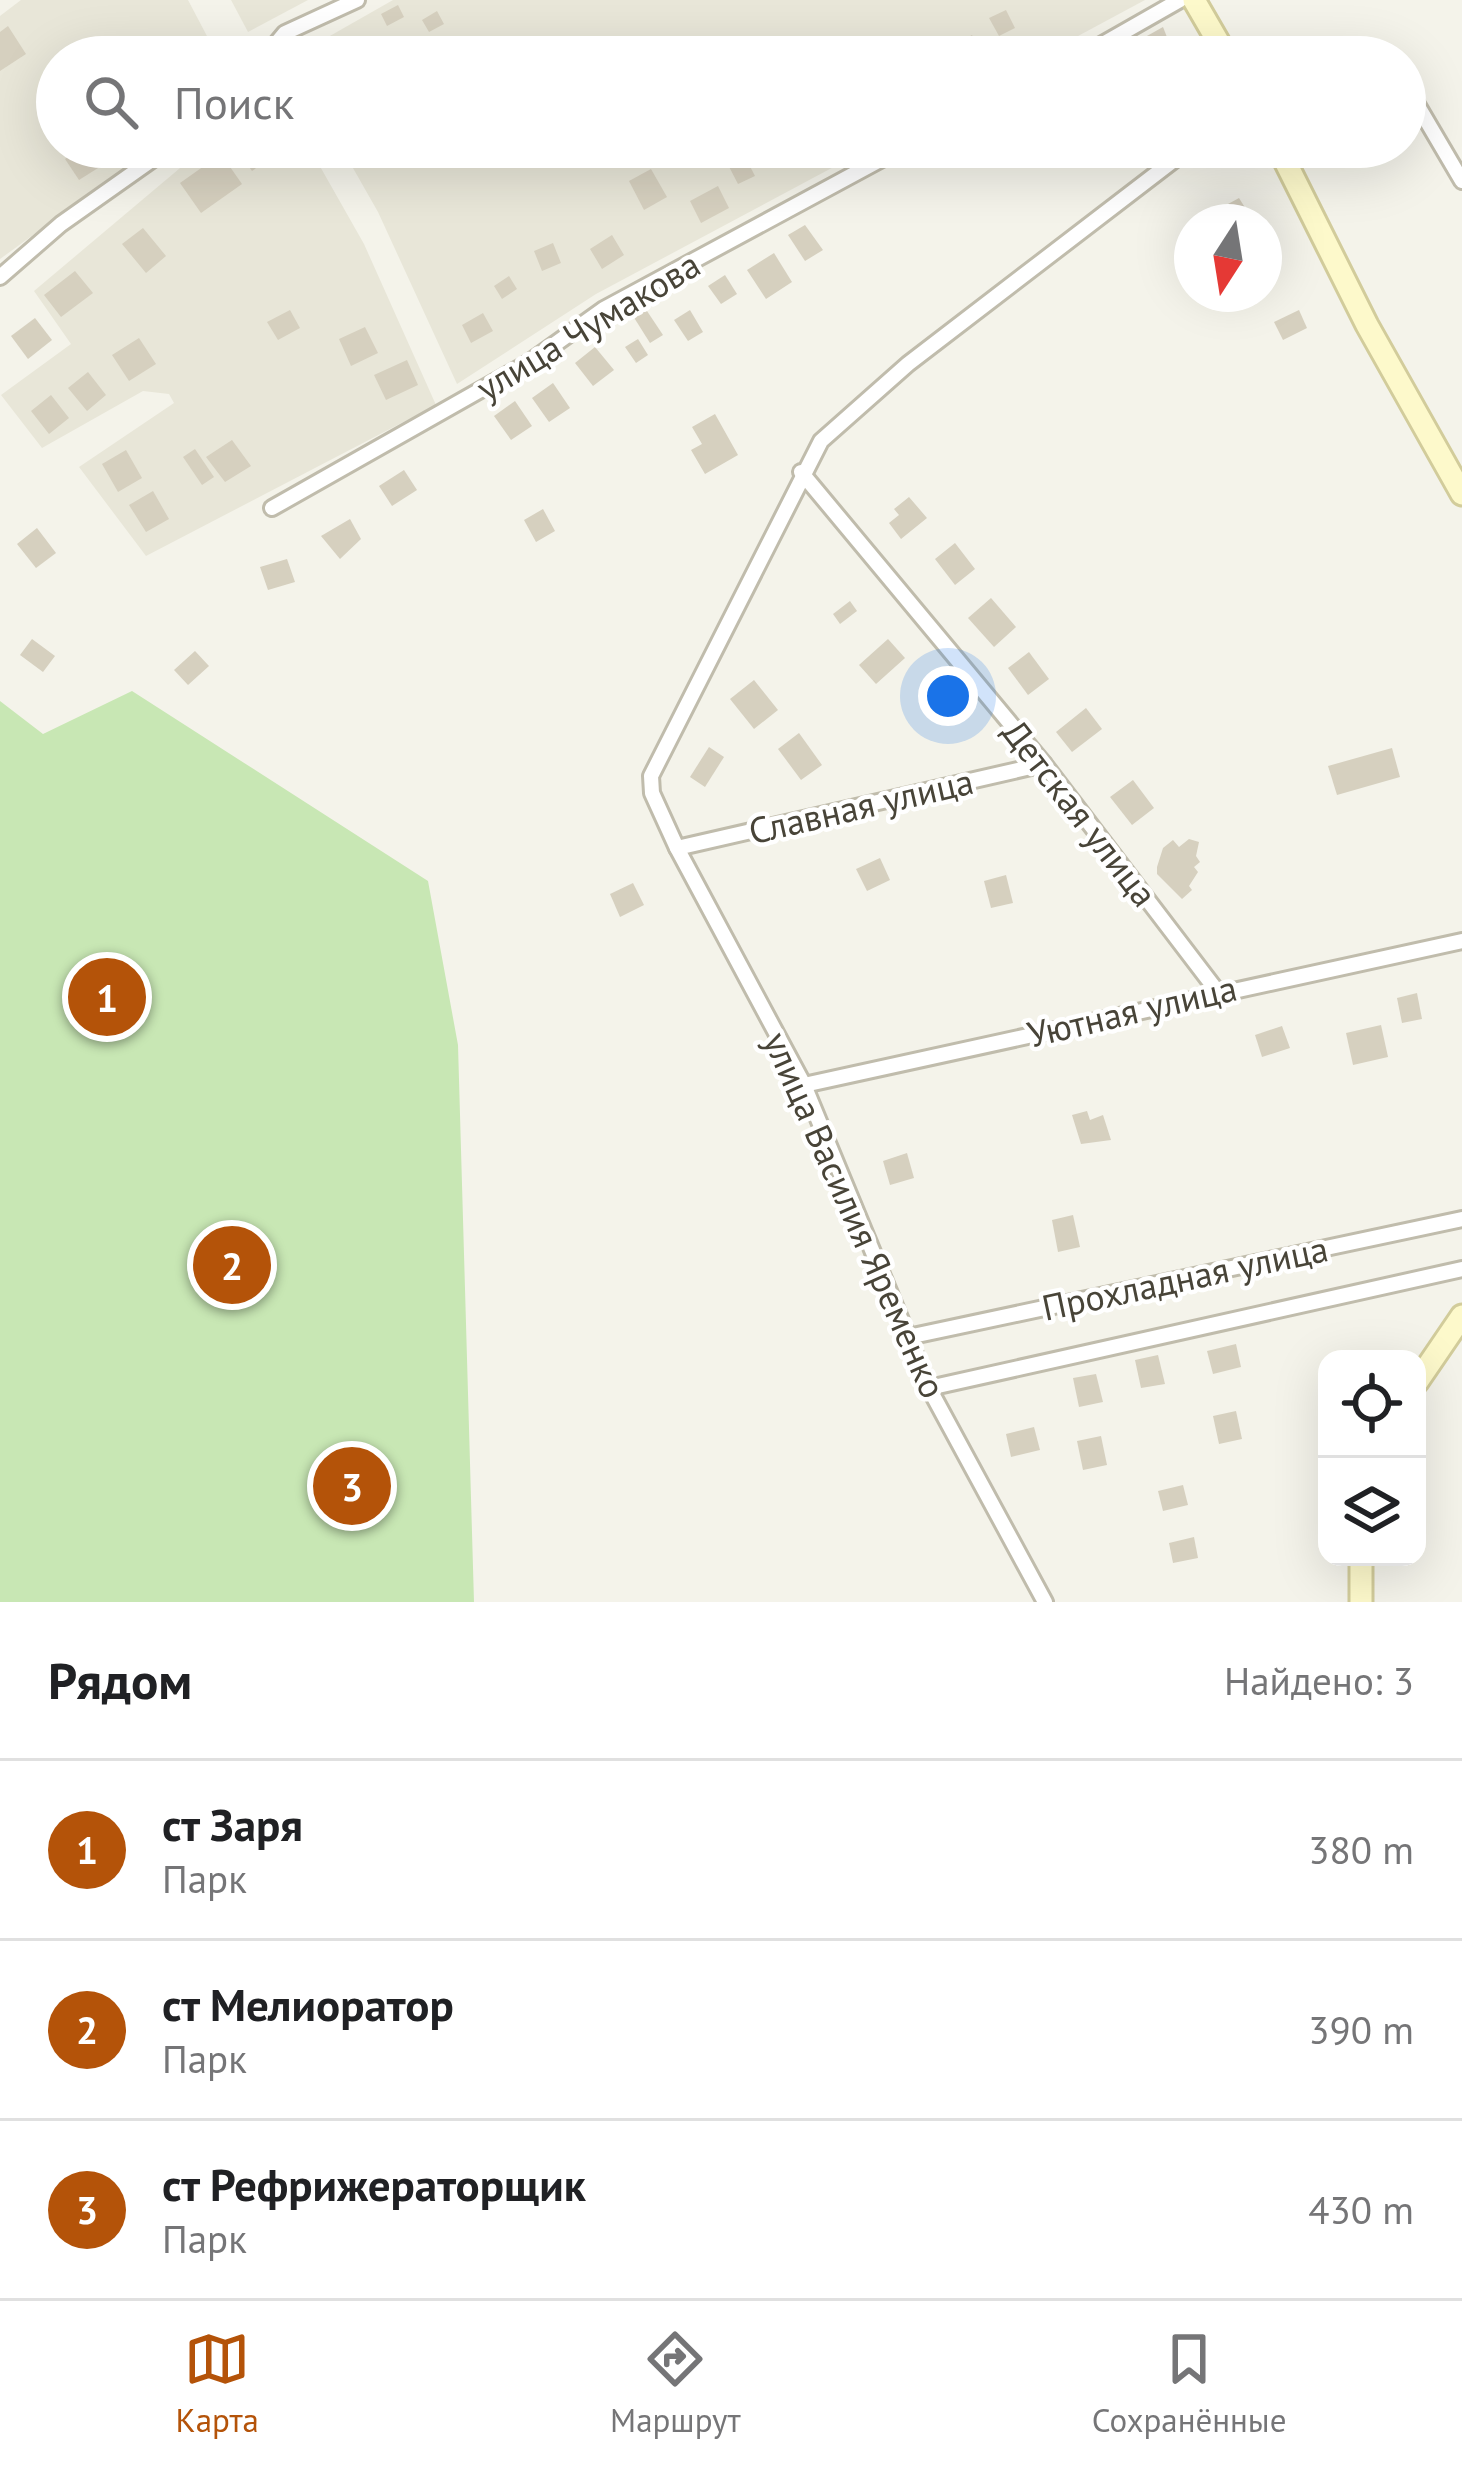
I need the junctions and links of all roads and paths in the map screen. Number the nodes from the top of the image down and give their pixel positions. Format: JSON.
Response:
{"nodes":[{"id":1,"x":357,"y":0,"type":"edge"},
{"id":2,"x":1180,"y":0,"type":"edge"},
{"id":3,"x":1194,"y":0,"type":"edge"},
{"id":4,"x":282,"y":36,"type":"edge"},
{"id":5,"x":1117,"y":36,"type":"edge"},
{"id":6,"x":1215,"y":36,"type":"edge"},
{"id":7,"x":1426,"y":120,"type":"edge"},
{"id":8,"x":140,"y":168,"type":"edge"},
{"id":9,"x":865,"y":168,"type":"edge"},
{"id":10,"x":1164,"y":168,"type":"edge"},
{"id":11,"x":1288,"y":168,"type":"edge"},
{"id":12,"x":1462,"y":181,"type":"edge"},
{"id":13,"x":0,"y":277,"type":"edge"},
{"id":14,"x":801,"y":472,"type":"junction"},
{"id":15,"x":1462,"y":494,"type":"edge"},
{"id":16,"x":272,"y":508,"type":"dead end"},
{"id":17,"x":1044,"y":764,"type":"junction"},
{"id":18,"x":677,"y":848,"type":"junction"},
{"id":19,"x":1462,"y":940,"type":"edge"},
{"id":20,"x":1217,"y":992,"type":"junction"},
{"id":21,"x":804,"y":1085,"type":"junction"},
{"id":22,"x":1462,"y":1219,"type":"edge"},
{"id":23,"x":1462,"y":1269,"type":"edge"},
{"id":24,"x":1462,"y":1316,"type":"edge"},
{"id":25,"x":908,"y":1337,"type":"junction"},
{"id":26,"x":1426,"y":1369,"type":"edge"},
{"id":27,"x":929,"y":1388,"type":"junction"},
{"id":28,"x":1361,"y":1566,"type":"edge"},
{"id":29,"x":1045,"y":1602,"type":"edge"},
{"id":30,"x":1361,"y":1602,"type":"edge"}],
"edges":[{"from":1,"to":4,"type":"street"},
{"from":2,"to":5,"type":"street"},
{"from":3,"to":6,"type":"main road"},
{"from":7,"to":12,"type":"street"},
{"from":8,"to":13,"type":"street"},
{"from":9,"to":16,"type":"street","name":"улица Чумакова"},
{"from":10,"to":14,"type":"street"},
{"from":11,"to":15,"type":"main road"},
{"from":14,"to":17,"type":"street","name":"Детская улица"},
{"from":14,"to":18,"type":"street","name":"улица Василия Яременко"},
{"from":17,"to":18,"type":"street","name":"Славная улица"},
{"from":17,"to":20,"type":"street","name":"Детская улица"},
{"from":18,"to":21,"type":"street","name":"улица Василия Яременко"},
{"from":19,"to":20,"type":"street","name":"Уютная улица"},
{"from":20,"to":21,"type":"street","name":"Уютная улица"},
{"from":21,"to":25,"type":"street","name":"улица Василия Яременко"},
{"from":22,"to":25,"type":"street","name":"Прохладная улица"},
{"from":23,"to":27,"type":"street"},
{"from":24,"to":26,"type":"main road"},
{"from":25,"to":27,"type":"street","name":"улица Василия Яременко"},
{"from":27,"to":29,"type":"street","name":"улица Василия Яременко"},
{"from":28,"to":30,"type":"main road"}]}
